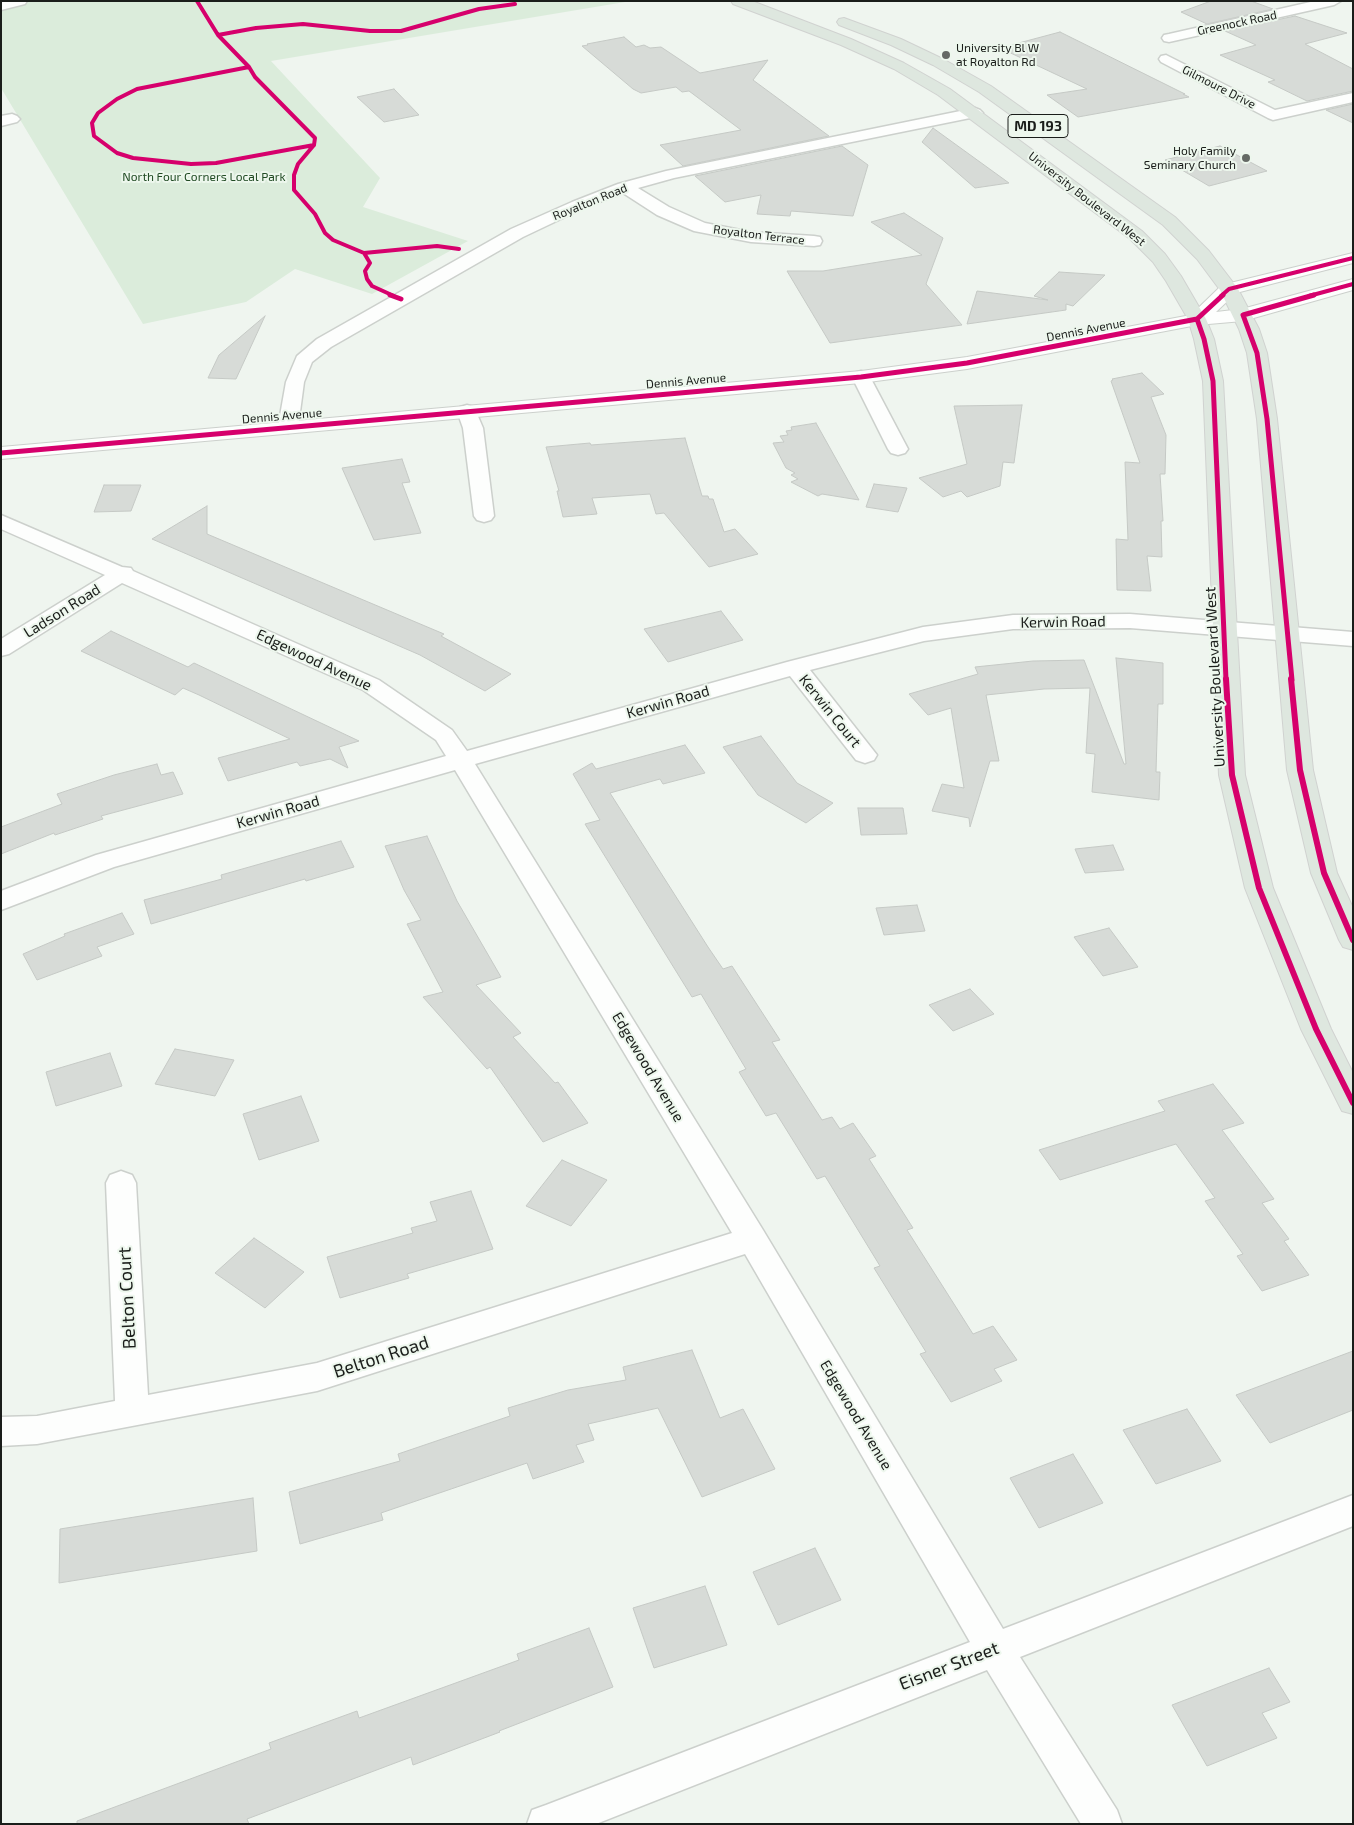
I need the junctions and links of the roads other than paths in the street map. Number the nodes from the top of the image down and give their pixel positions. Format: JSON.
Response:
{"nodes":[{"id":1,"x":20,"y":1,"type":"edge"},
{"id":2,"x":738,"y":1,"type":"edge"},
{"id":3,"x":1287,"y":1,"type":"edge"},
{"id":4,"x":1334,"y":1,"type":"edge"},
{"id":5,"x":1,"y":6,"type":"edge"},
{"id":6,"x":1304,"y":9,"type":"junction"},
{"id":7,"x":774,"y":16,"type":"junction"},
{"id":8,"x":826,"y":16,"type":"dead end"},
{"id":9,"x":882,"y":37,"type":"junction"},
{"id":10,"x":1169,"y":38,"type":"dead end"},
{"id":11,"x":1166,"y":59,"type":"dead end"},
{"id":12,"x":1353,"y":97,"type":"edge"},
{"id":13,"x":975,"y":113,"type":"junction"},
{"id":14,"x":624,"y":187,"type":"junction"},
{"id":15,"x":814,"y":241,"type":"dead end"},
{"id":16,"x":1353,"y":258,"type":"edge"},
{"id":17,"x":1353,"y":284,"type":"edge"},
{"id":18,"x":1229,"y":289,"type":"junction"},
{"id":19,"x":1243,"y":315,"type":"junction"},
{"id":20,"x":1197,"y":319,"type":"junction"},
{"id":21,"x":861,"y":377,"type":"junction"},
{"id":22,"x":467,"y":411,"type":"junction"},
{"id":23,"x":288,"y":426,"type":"junction"},
{"id":24,"x":898,"y":449,"type":"dead end"},
{"id":25,"x":1,"y":452,"type":"edge"},
{"id":26,"x":484,"y":516,"type":"dead end"},
{"id":27,"x":1,"y":520,"type":"edge"},
{"id":28,"x":123,"y":574,"type":"junction"},
{"id":29,"x":1224,"y":630,"type":"junction"},
{"id":30,"x":1287,"y":634,"type":"junction"},
{"id":31,"x":1353,"y":640,"type":"edge"},
{"id":32,"x":1,"y":649,"type":"edge"},
{"id":33,"x":795,"y":667,"type":"junction"},
{"id":34,"x":865,"y":755,"type":"dead end"},
{"id":35,"x":461,"y":760,"type":"junction"},
{"id":36,"x":1,"y":901,"type":"edge"},
{"id":37,"x":1353,"y":940,"type":"edge"},
{"id":38,"x":1353,"y":1104,"type":"edge"},
{"id":39,"x":121,"y":1183,"type":"dead end"},
{"id":40,"x":752,"y":1239,"type":"junction"},
{"id":41,"x":132,"y":1412,"type":"junction"},
{"id":42,"x":1,"y":1432,"type":"edge"},
{"id":43,"x":1353,"y":1510,"type":"edge"},
{"id":44,"x":994,"y":1648,"type":"junction"},
{"id":45,"x":546,"y":1824,"type":"edge"},
{"id":46,"x":1103,"y":1824,"type":"edge"}],
"edges":[{"from":1,"to":5,"type":"street"},
{"from":2,"to":7,"type":"main road","name":"University Boulevard West","number":"MD 193"},
{"from":3,"to":6,"type":"street"},
{"from":4,"to":6,"type":"street","name":"Greenock Road"},
{"from":6,"to":10,"type":"street","name":"Greenock Road"},
{"from":7,"to":9,"type":"main road"},
{"from":7,"to":13,"type":"main road","name":"University Boulevard West","number":"MD 193"},
{"from":8,"to":9,"type":"main road","name":"University Boulevard West","number":"MD 193"},
{"from":9,"to":18,"type":"main road","name":"University Boulevard West","number":"MD 193"},
{"from":11,"to":12,"type":"street","name":"Gilmoure Drive"},
{"from":13,"to":14,"type":"street","name":"Royalton Road"},
{"from":13,"to":20,"type":"main road","name":"University Boulevard West","number":"MD 193"},
{"from":14,"to":15,"type":"street","name":"Royalton Terrace"},
{"from":14,"to":23,"type":"street","name":"Royalton Road"},
{"from":16,"to":18,"type":"street"},
{"from":17,"to":19,"type":"street","name":"Dennis Avenue"},
{"from":18,"to":19,"type":"main road","name":"University Boulevard West","number":"MD 193"},
{"from":18,"to":20,"type":"street"},
{"from":19,"to":20,"type":"street","name":"Dennis Avenue"},
{"from":19,"to":30,"type":"main road","name":"University Boulevard West","number":"MD 193"},
{"from":20,"to":21,"type":"street","name":"Dennis Avenue"},
{"from":20,"to":29,"type":"main road","name":"University Boulevard West","number":"MD 193"},
{"from":21,"to":22,"type":"street","name":"Dennis Avenue"},
{"from":21,"to":24,"type":"street"},
{"from":22,"to":23,"type":"street","name":"Dennis Avenue"},
{"from":22,"to":26,"type":"street"},
{"from":23,"to":25,"type":"street","name":"Dennis Avenue"},
{"from":27,"to":28,"type":"street","name":"Edgewood Avenue"},
{"from":28,"to":32,"type":"street","name":"Ladson Road"},
{"from":28,"to":35,"type":"street","name":"Edgewood Avenue"},
{"from":29,"to":30,"type":"street","name":"Kerwin Road"},
{"from":29,"to":33,"type":"street","name":"Kerwin Road"},
{"from":29,"to":38,"type":"main road","name":"University Boulevard West","number":"MD 193"},
{"from":30,"to":31,"type":"street","name":"Kerwin Road"},
{"from":30,"to":37,"type":"main road","name":"University Boulevard West","number":"MD 193"},
{"from":33,"to":34,"type":"street","name":"Kerwin Court"},
{"from":33,"to":35,"type":"street","name":"Kerwin Road"},
{"from":35,"to":36,"type":"street","name":"Kerwin Road"},
{"from":35,"to":40,"type":"street","name":"Edgewood Avenue"},
{"from":39,"to":41,"type":"street","name":"Belton Court"},
{"from":40,"to":41,"type":"street","name":"Belton Road"},
{"from":40,"to":44,"type":"street","name":"Edgewood Avenue"},
{"from":41,"to":42,"type":"street","name":"Belton Road"},
{"from":43,"to":44,"type":"street","name":"Eisner Street"},
{"from":44,"to":45,"type":"street","name":"Eisner Street"},
{"from":44,"to":46,"type":"street","name":"Edgewood Avenue"}]}
